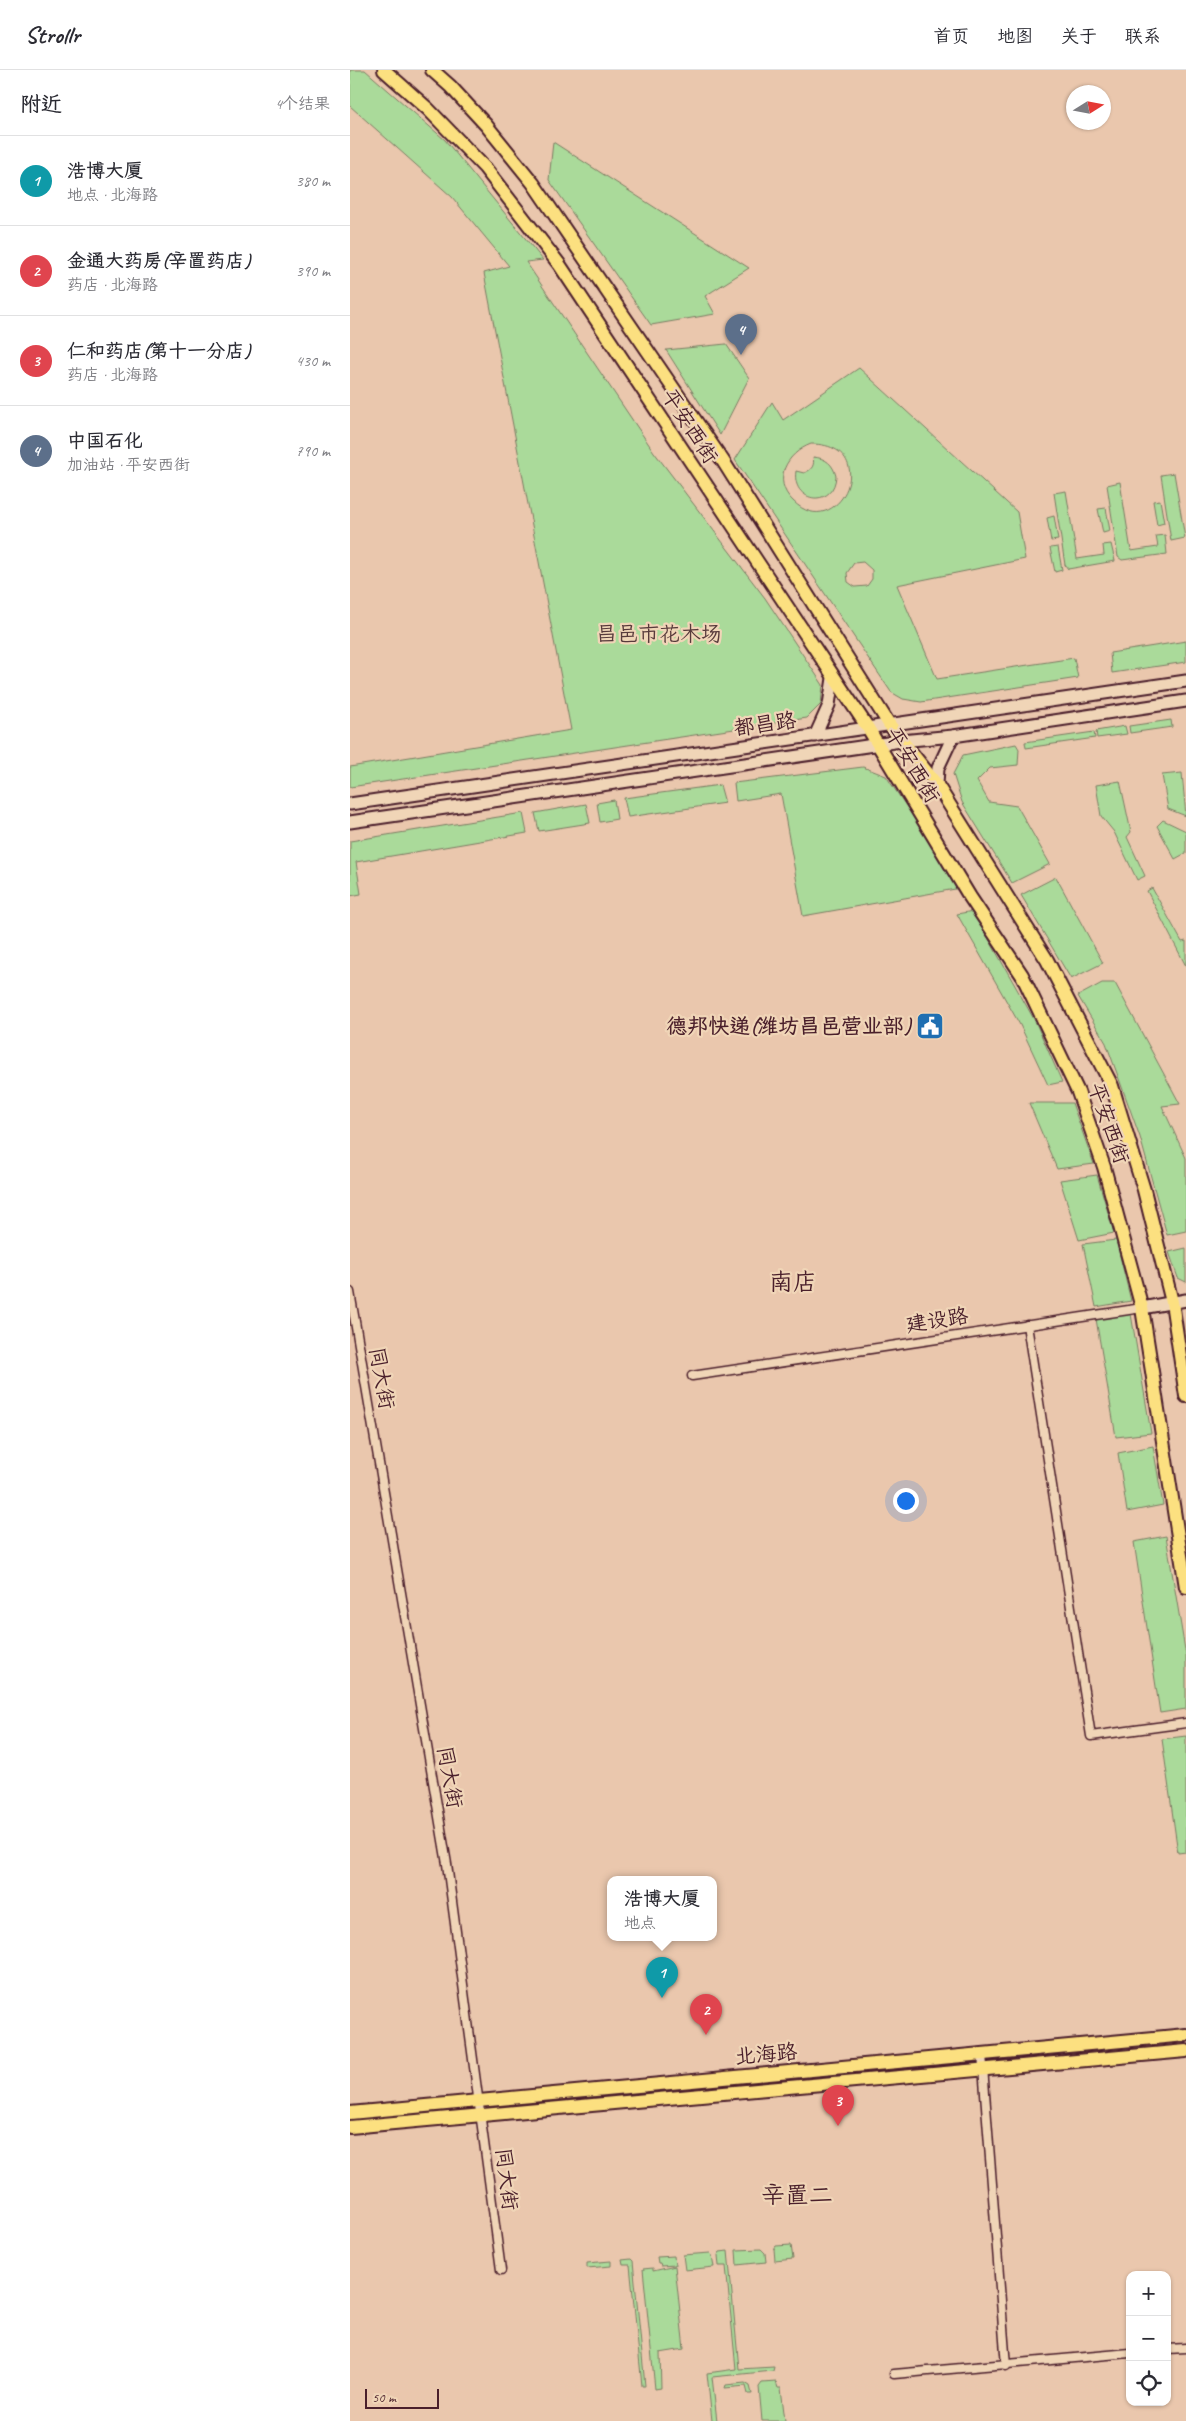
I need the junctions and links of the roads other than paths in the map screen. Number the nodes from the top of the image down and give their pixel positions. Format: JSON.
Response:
{"nodes":[{"id":1,"x":384,"y":70,"type":"edge"},
{"id":2,"x":432,"y":70,"type":"edge"},
{"id":3,"x":833,"y":678,"type":"junction"},
{"id":4,"x":1186,"y":681,"type":"edge"},
{"id":5,"x":1186,"y":701,"type":"edge"},
{"id":6,"x":889,"y":724,"type":"junction"},
{"id":7,"x":868,"y":728,"type":"junction"},
{"id":8,"x":815,"y":736,"type":"junction"},
{"id":9,"x":954,"y":736,"type":"junction"},
{"id":10,"x":902,"y":741,"type":"junction"},
{"id":11,"x":877,"y":744,"type":"junction"},
{"id":12,"x":937,"y":784,"type":"junction"},
{"id":13,"x":350,"y":804,"type":"edge"},
{"id":14,"x":350,"y":822,"type":"edge"},
{"id":15,"x":350,"y":1292,"type":"edge"},
{"id":16,"x":1186,"y":1300,"type":"edge"},
{"id":17,"x":1172,"y":1302,"type":"junction"},
{"id":18,"x":1142,"y":1308,"type":"junction"},
{"id":19,"x":1027,"y":1325,"type":"junction"},
{"id":20,"x":692,"y":1376,"type":"dead end"},
{"id":21,"x":1186,"y":1396,"type":"edge"},
{"id":22,"x":1186,"y":1587,"type":"edge"},
{"id":23,"x":1186,"y":1723,"type":"edge"},
{"id":24,"x":1186,"y":2035,"type":"edge"},
{"id":25,"x":1186,"y":2051,"type":"edge"},
{"id":26,"x":982,"y":2054,"type":"junction"},
{"id":27,"x":983,"y":2070,"type":"junction"},
{"id":28,"x":478,"y":2101,"type":"junction"},
{"id":29,"x":350,"y":2113,"type":"edge"},
{"id":30,"x":481,"y":2116,"type":"junction"},
{"id":31,"x":350,"y":2127,"type":"edge"},
{"id":32,"x":501,"y":2270,"type":"dead end"},
{"id":33,"x":1186,"y":2348,"type":"edge"},
{"id":34,"x":1171,"y":2350,"type":"edge"},
{"id":35,"x":1126,"y":2353,"type":"edge"},
{"id":36,"x":1006,"y":2366,"type":"junction"},
{"id":37,"x":894,"y":2374,"type":"dead end"}],
"edges":[{"from":1,"to":3,"type":"main road","name":"平安西街"},
{"from":2,"to":6,"type":"main road","name":"平安西街"},
{"from":3,"to":7,"type":"main road","name":"平安西街"},
{"from":3,"to":8,"type":"street"},
{"from":4,"to":6,"type":"street","name":"都昌路"},
{"from":5,"to":9,"type":"street","name":"都昌路"},
{"from":6,"to":7,"type":"street","name":"都昌路"},
{"from":6,"to":10,"type":"main road","name":"平安西街"},
{"from":7,"to":8,"type":"street","name":"都昌路"},
{"from":7,"to":11,"type":"main road","name":"平安西街"},
{"from":8,"to":13,"type":"street","name":"都昌路"},
{"from":9,"to":10,"type":"street","name":"都昌路"},
{"from":9,"to":12,"type":"street"},
{"from":10,"to":11,"type":"street","name":"都昌路"},
{"from":10,"to":12,"type":"main road","name":"平安西街"},
{"from":11,"to":14,"type":"street","name":"都昌路"},
{"from":11,"to":18,"type":"main road","name":"平安西街"},
{"from":12,"to":17,"type":"main road","name":"平安西街"},
{"from":15,"to":28,"type":"street","name":"同大街"},
{"from":16,"to":17,"type":"street","name":"建设路"},
{"from":17,"to":18,"type":"street","name":"建设路"},
{"from":17,"to":21,"type":"main road","name":"平安西街"},
{"from":18,"to":19,"type":"street","name":"建设路"},
{"from":18,"to":22,"type":"main road","name":"平安西街"},
{"from":19,"to":20,"type":"street","name":"建设路"},
{"from":19,"to":23,"type":"street"},
{"from":24,"to":26,"type":"main road","name":"北海路"},
{"from":25,"to":27,"type":"main road","name":"北海路"},
{"from":26,"to":27,"type":"street"},
{"from":26,"to":28,"type":"main road","name":"北海路"},
{"from":27,"to":30,"type":"main road","name":"北海路"},
{"from":27,"to":36,"type":"street"},
{"from":28,"to":29,"type":"main road","name":"北海路"},
{"from":28,"to":30,"type":"street","name":"同大街"},
{"from":30,"to":31,"type":"main road","name":"北海路"},
{"from":30,"to":32,"type":"street","name":"同大街"},
{"from":33,"to":34,"type":"street"},
{"from":35,"to":36,"type":"street"},
{"from":36,"to":37,"type":"street"}]}
